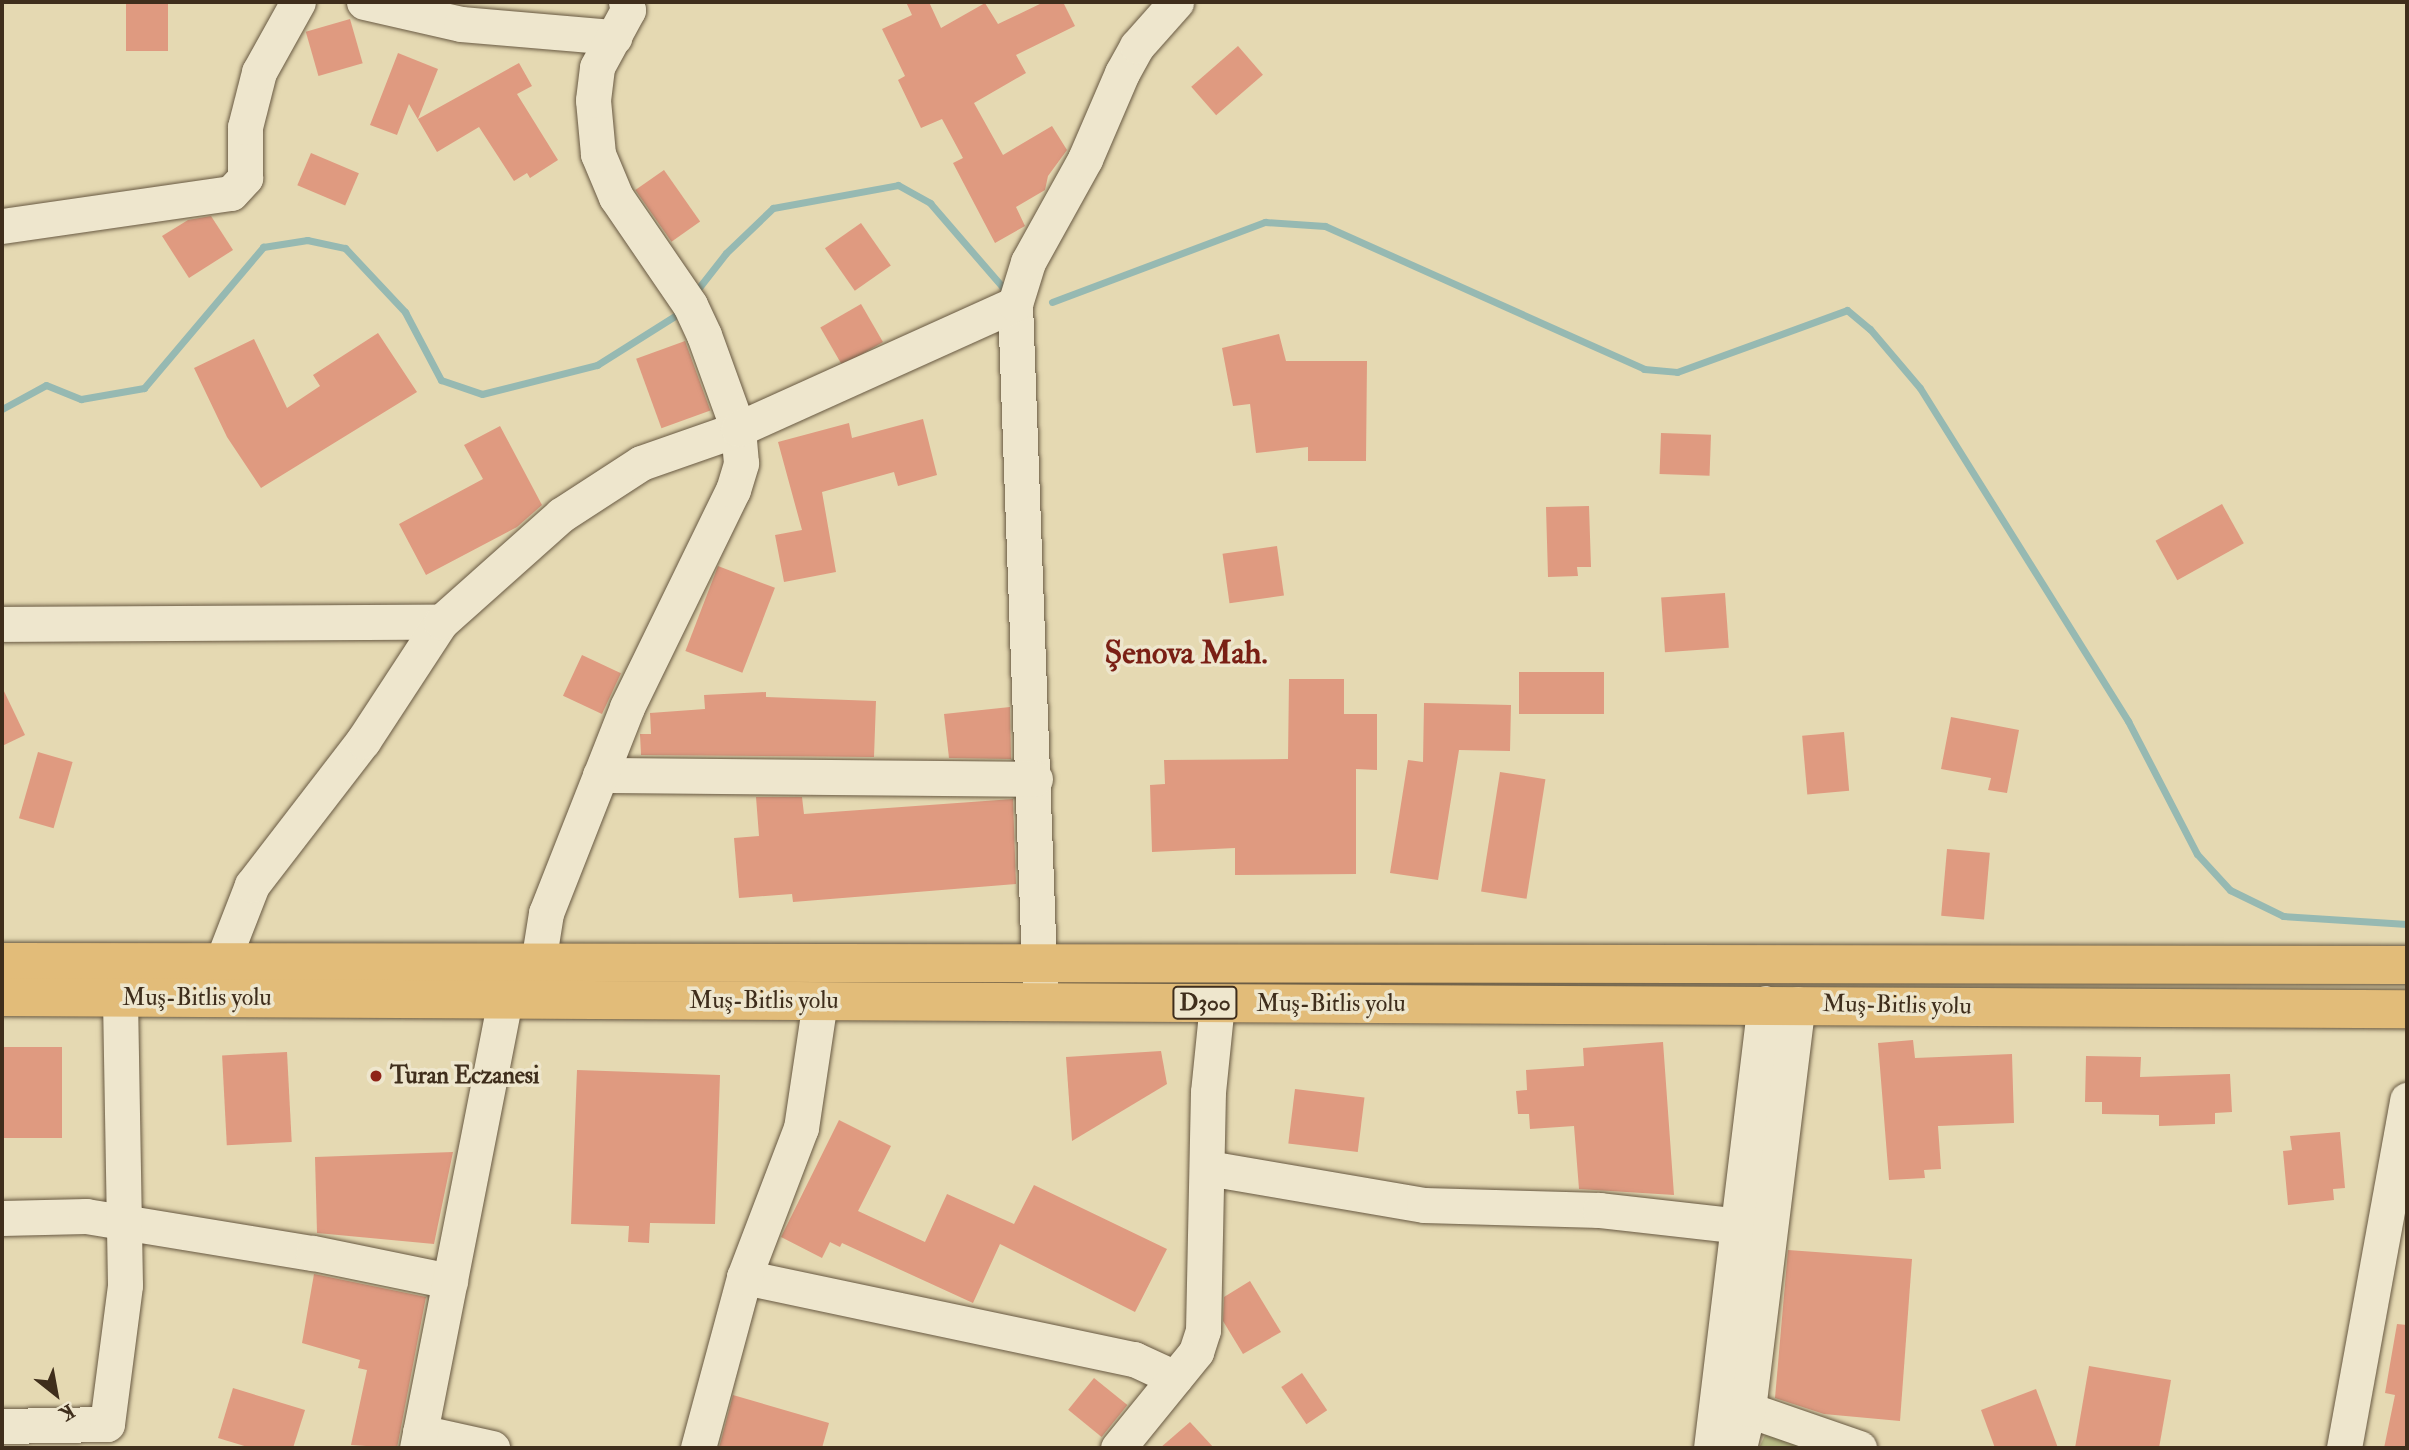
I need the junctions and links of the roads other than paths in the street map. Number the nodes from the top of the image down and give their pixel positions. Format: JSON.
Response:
{"nodes":[{"id":1,"x":298,"y":2,"type":"edge"},
{"id":2,"x":364,"y":2,"type":"edge"},
{"id":3,"x":626,"y":2,"type":"edge"},
{"id":4,"x":1175,"y":2,"type":"edge"},
{"id":5,"x":614,"y":37,"type":"junction"},
{"id":6,"x":2,"y":226,"type":"edge"},
{"id":7,"x":1015,"y":304,"type":"junction"},
{"id":8,"x":738,"y":429,"type":"junction"},
{"id":9,"x":441,"y":622,"type":"junction"},
{"id":10,"x":2,"y":624,"type":"edge"},
{"id":11,"x":600,"y":775,"type":"junction"},
{"id":12,"x":1035,"y":779,"type":"junction"},
{"id":13,"x":2,"y":962,"type":"edge"},
{"id":14,"x":538,"y":962,"type":"junction"},
{"id":15,"x":1041,"y":964,"type":"junction"},
{"id":16,"x":1274,"y":964,"type":"junction"},
{"id":17,"x":1371,"y":964,"type":"junction"},
{"id":18,"x":2407,"y":965,"type":"edge"},
{"id":19,"x":219,"y":980,"type":"junction"},
{"id":20,"x":2,"y":997,"type":"edge"},
{"id":21,"x":120,"y":998,"type":"junction"},
{"id":22,"x":505,"y":1000,"type":"junction"},
{"id":23,"x":820,"y":1002,"type":"junction"},
{"id":24,"x":1040,"y":1003,"type":"junction"},
{"id":25,"x":1217,"y":1003,"type":"junction"},
{"id":26,"x":1275,"y":1004,"type":"junction"},
{"id":27,"x":1374,"y":1004,"type":"junction"},
{"id":28,"x":1782,"y":1004,"type":"junction"},
{"id":29,"x":2407,"y":1009,"type":"edge"},
{"id":30,"x":2407,"y":1100,"type":"edge"},
{"id":31,"x":1208,"y":1168,"type":"junction"},
{"id":32,"x":2,"y":1219,"type":"edge"},
{"id":33,"x":126,"y":1224,"type":"junction"},
{"id":34,"x":1740,"y":1226,"type":"junction"},
{"id":35,"x":2392,"y":1270,"type":"edge"},
{"id":36,"x":744,"y":1277,"type":"junction"},
{"id":37,"x":450,"y":1281,"type":"junction"},
{"id":38,"x":1175,"y":1378,"type":"junction"},
{"id":39,"x":1734,"y":1404,"type":"junction"},
{"id":40,"x":2,"y":1426,"type":"edge"},
{"id":41,"x":418,"y":1440,"type":"edge"},
{"id":42,"x":492,"y":1448,"type":"edge"},
{"id":43,"x":698,"y":1448,"type":"edge"},
{"id":44,"x":1118,"y":1448,"type":"edge"},
{"id":45,"x":1711,"y":1448,"type":"edge"},
{"id":46,"x":1738,"y":1448,"type":"edge"},
{"id":47,"x":1859,"y":1448,"type":"edge"},
{"id":48,"x":2344,"y":1448,"type":"edge"}],
"edges":[{"from":1,"to":6,"type":"street"},
{"from":2,"to":5,"type":"street"},
{"from":3,"to":5,"type":"street"},
{"from":4,"to":7,"type":"street"},
{"from":5,"to":8,"type":"street"},
{"from":7,"to":8,"type":"street"},
{"from":7,"to":12,"type":"street"},
{"from":8,"to":9,"type":"street"},
{"from":8,"to":11,"type":"street"},
{"from":9,"to":10,"type":"street"},
{"from":9,"to":19,"type":"street"},
{"from":11,"to":12,"type":"street"},
{"from":11,"to":14,"type":"street"},
{"from":12,"to":15,"type":"street"},
{"from":13,"to":19,"type":"highway","name":"Muş-Bitlis yolu","number":"D300"},
{"from":14,"to":15,"type":"highway","name":"Muş-Bitlis yolu","number":"D300"},
{"from":14,"to":19,"type":"highway","name":"Muş-Bitlis yolu","number":"D300"},
{"from":15,"to":16,"type":"highway","name":"Muş-Bitlis yolu","number":"D300"},
{"from":15,"to":24,"type":"street"},
{"from":16,"to":17,"type":"highway","name":"Muş-Bitlis yolu","number":"D300"},
{"from":16,"to":26,"type":"highway"},
{"from":17,"to":18,"type":"highway","name":"Muş-Bitlis yolu","number":"D300"},
{"from":17,"to":27,"type":"highway"},
{"from":19,"to":21,"type":"highway","name":"Muş-Bitlis yolu","number":"D300"},
{"from":19,"to":22,"type":"highway","name":"Muş-Bitlis yolu","number":"D300"},
{"from":20,"to":21,"type":"highway","name":"Muş-Bitlis yolu","number":"D300"},
{"from":21,"to":33,"type":"street"},
{"from":22,"to":23,"type":"highway","name":"Muş-Bitlis yolu","number":"D300"},
{"from":22,"to":37,"type":"street"},
{"from":23,"to":24,"type":"highway","name":"Muş-Bitlis yolu","number":"D300"},
{"from":23,"to":36,"type":"street"},
{"from":24,"to":25,"type":"highway","name":"Muş-Bitlis yolu","number":"D300"},
{"from":25,"to":26,"type":"highway","name":"Muş-Bitlis yolu","number":"D300"},
{"from":25,"to":31,"type":"street"},
{"from":26,"to":27,"type":"highway","name":"Muş-Bitlis yolu","number":"D300"},
{"from":27,"to":28,"type":"highway","name":"Muş-Bitlis yolu","number":"D300"},
{"from":28,"to":29,"type":"highway","name":"Muş-Bitlis yolu","number":"D300"},
{"from":28,"to":34,"type":"street"},
{"from":28,"to":39,"type":"street"},
{"from":30,"to":35,"type":"street"},
{"from":31,"to":34,"type":"street"},
{"from":31,"to":38,"type":"street"},
{"from":32,"to":33,"type":"street"},
{"from":33,"to":37,"type":"street"},
{"from":33,"to":40,"type":"street"},
{"from":34,"to":39,"type":"street"},
{"from":35,"to":48,"type":"street"},
{"from":36,"to":38,"type":"street"},
{"from":36,"to":43,"type":"street"},
{"from":37,"to":41,"type":"street"},
{"from":38,"to":44,"type":"street"},
{"from":39,"to":45,"type":"street"},
{"from":39,"to":46,"type":"street"},
{"from":39,"to":47,"type":"street"},
{"from":41,"to":42,"type":"street"}]}
